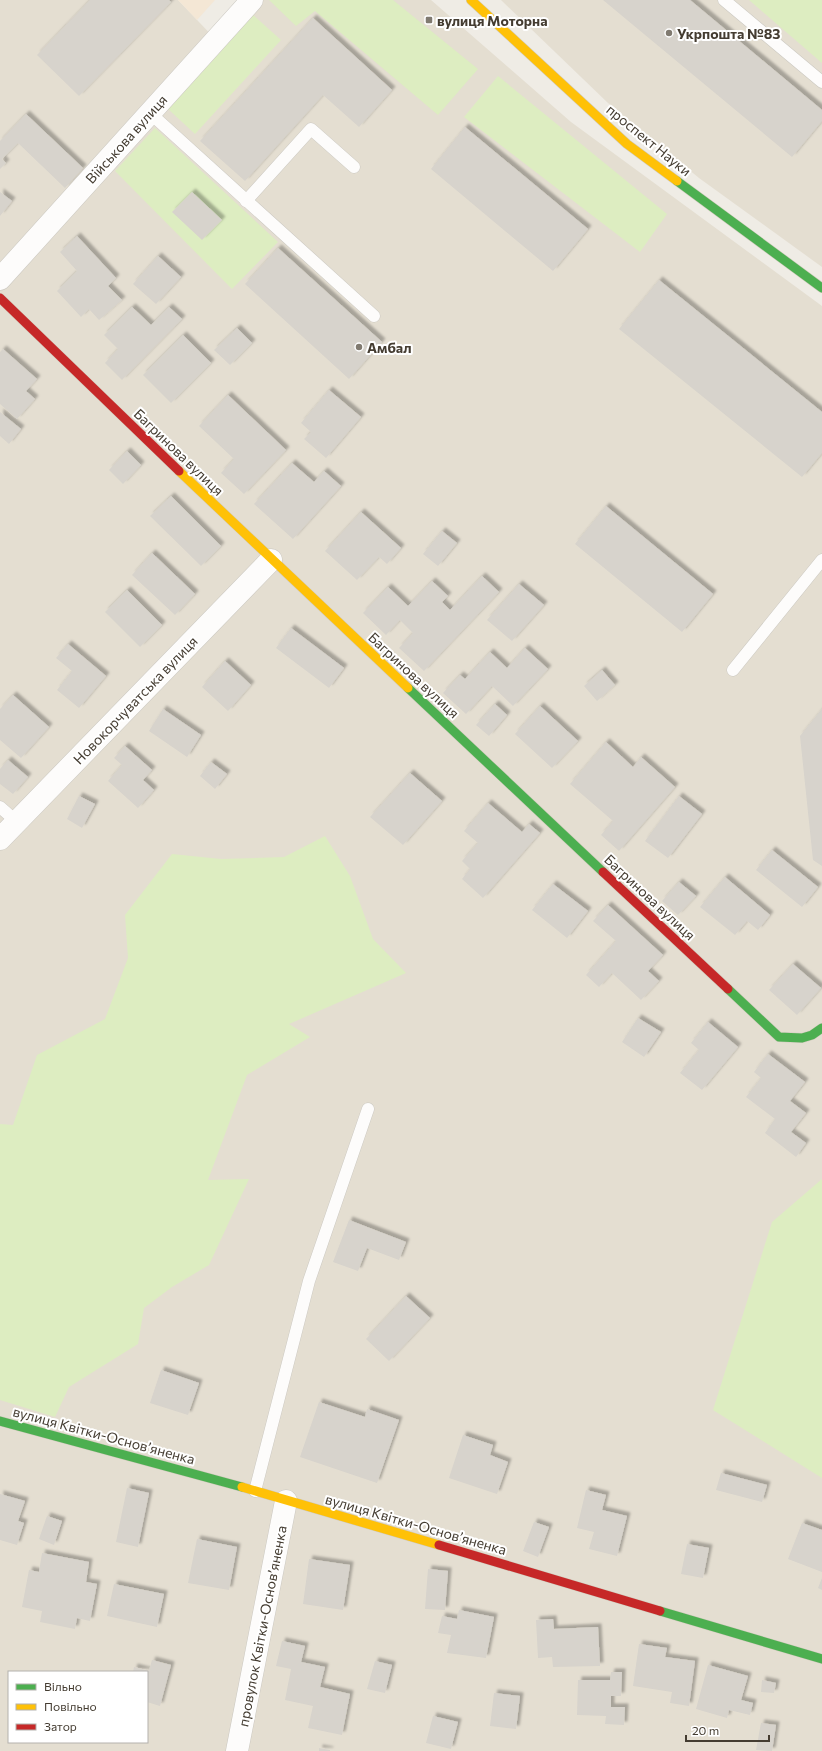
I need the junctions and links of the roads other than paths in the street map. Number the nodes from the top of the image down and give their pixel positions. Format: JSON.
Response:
{"nodes":[{"id":1,"x":252,"y":0,"type":"edge"},
{"id":2,"x":471,"y":0,"type":"edge"},
{"id":3,"x":724,"y":0,"type":"edge"},
{"id":4,"x":822,"y":82,"type":"edge"},
{"id":5,"x":150,"y":113,"type":"junction"},
{"id":6,"x":354,"y":167,"type":"dead end"},
{"id":7,"x":246,"y":200,"type":"junction"},
{"id":8,"x":0,"y":279,"type":"edge"},
{"id":9,"x":819,"y":283,"type":"edge"},
{"id":10,"x":0,"y":298,"type":"edge"},
{"id":11,"x":374,"y":316,"type":"dead end"},
{"id":12,"x":271,"y":560,"type":"junction"},
{"id":13,"x":822,"y":560,"type":"edge"},
{"id":14,"x":733,"y":670,"type":"dead end"},
{"id":15,"x":0,"y":807,"type":"edge"},
{"id":16,"x":16,"y":822,"type":"junction"},
{"id":17,"x":0,"y":839,"type":"edge"},
{"id":18,"x":822,"y":1028,"type":"edge"},
{"id":19,"x":368,"y":1109,"type":"dead end"},
{"id":20,"x":0,"y":1421,"type":"edge"},
{"id":21,"x":255,"y":1491,"type":"junction"},
{"id":22,"x":286,"y":1501,"type":"junction"},
{"id":23,"x":822,"y":1659,"type":"edge"},
{"id":24,"x":237,"y":1751,"type":"edge"}],
"edges":[{"from":1,"to":5,"type":"street","name":"Військова вулиця"},
{"from":2,"to":9,"type":"street","name":"проспект Науки"},
{"from":3,"to":4,"type":"lane"},
{"from":5,"to":7,"type":"lane"},
{"from":5,"to":8,"type":"street","name":"Військова вулиця"},
{"from":6,"to":7,"type":"lane"},
{"from":7,"to":11,"type":"lane"},
{"from":10,"to":12,"type":"street","name":"Багринова вулиця"},
{"from":12,"to":16,"type":"street","name":"Новокорчуватська вулиця"},
{"from":12,"to":18,"type":"street","name":"Багринова вулиця"},
{"from":13,"to":14,"type":"lane"},
{"from":15,"to":16,"type":"lane"},
{"from":16,"to":17,"type":"street","name":"Новокорчуватська вулиця"},
{"from":19,"to":21,"type":"lane"},
{"from":20,"to":21,"type":"street","name":"вулиця Квітки-Основ’яненка"},
{"from":21,"to":22,"type":"street","name":"вулиця Квітки-Основ’яненка"},
{"from":22,"to":23,"type":"street","name":"вулиця Квітки-Основ’яненка"},
{"from":22,"to":24,"type":"street","name":"провулок Квітки-Основʼяненка"}]}
